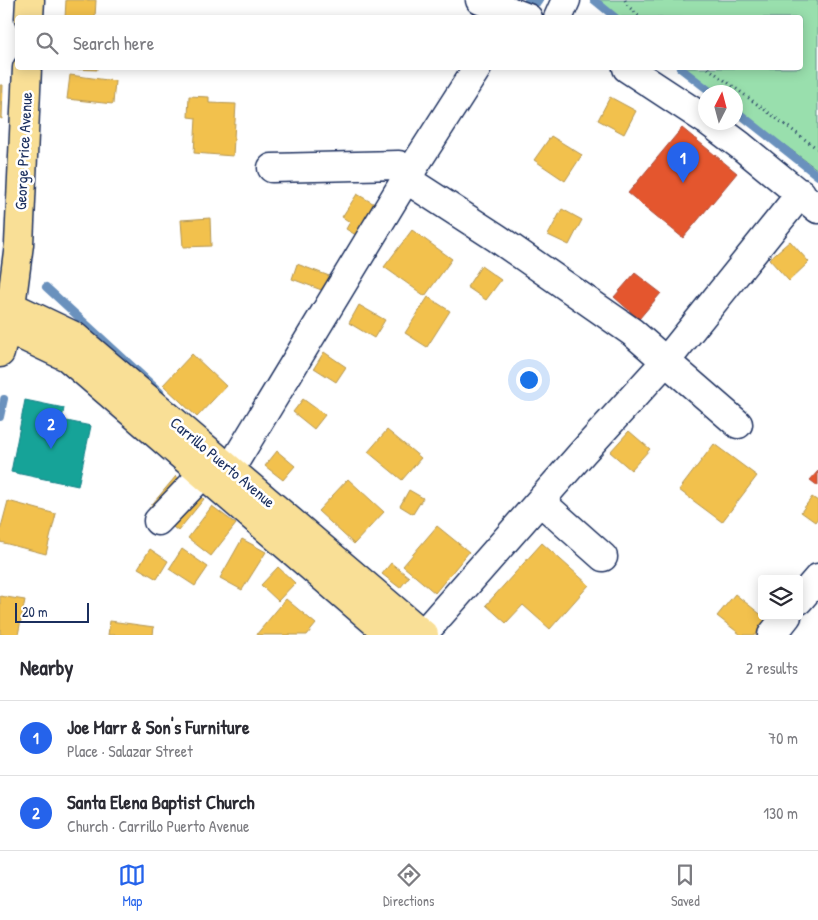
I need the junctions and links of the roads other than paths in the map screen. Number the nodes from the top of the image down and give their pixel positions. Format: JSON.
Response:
{"nodes":[{"id":1,"x":30,"y":0,"type":"edge"},
{"id":2,"x":480,"y":0,"type":"edge"},
{"id":3,"x":566,"y":0,"type":"edge"},
{"id":4,"x":30,"y":15,"type":"edge"},
{"id":5,"x":514,"y":15,"type":"edge"},
{"id":6,"x":559,"y":15,"type":"edge"},
{"id":7,"x":27,"y":70,"type":"edge"},
{"id":8,"x":476,"y":70,"type":"edge"},
{"id":9,"x":630,"y":70,"type":"edge"},
{"id":10,"x":698,"y":115,"type":"edge"},
{"id":11,"x":719,"y":130,"type":"edge"},
{"id":12,"x":272,"y":168,"type":"dead end"},
{"id":13,"x":409,"y":175,"type":"junction"},
{"id":14,"x":809,"y":201,"type":"edge"},
{"id":15,"x":6,"y":329,"type":"edge"},
{"id":16,"x":666,"y":361,"type":"junction"},
{"id":17,"x":738,"y":424,"type":"dead end"},
{"id":18,"x":230,"y":468,"type":"junction"},
{"id":19,"x":203,"y":474,"type":"junction"},
{"id":20,"x":540,"y":501,"type":"junction"},
{"id":21,"x":158,"y":520,"type":"dead end"},
{"id":22,"x":603,"y":556,"type":"dead end"},
{"id":23,"x":818,"y":578,"type":"edge"},
{"id":24,"x":803,"y":595,"type":"edge"},
{"id":25,"x":784,"y":620,"type":"edge"},
{"id":26,"x":390,"y":635,"type":"edge"},
{"id":27,"x":424,"y":635,"type":"edge"},
{"id":28,"x":772,"y":635,"type":"edge"}],
"edges":[{"from":1,"to":4,"type":"main road"},
{"from":2,"to":5,"type":"street"},
{"from":3,"to":6,"type":"street"},
{"from":7,"to":15,"type":"main road","name":"George Price Avenue"},
{"from":8,"to":13,"type":"street"},
{"from":9,"to":10,"type":"street"},
{"from":11,"to":14,"type":"street"},
{"from":12,"to":13,"type":"street"},
{"from":13,"to":16,"type":"street"},
{"from":13,"to":18,"type":"street"},
{"from":14,"to":16,"type":"street"},
{"from":15,"to":18,"type":"main road","name":"Carrillo Puerto Avenue"},
{"from":15,"to":19,"type":"main road","name":"Carrillo Puerto Avenue"},
{"from":16,"to":17,"type":"street"},
{"from":16,"to":20,"type":"street"},
{"from":18,"to":27,"type":"main road","name":"Carrillo Puerto Avenue"},
{"from":19,"to":21,"type":"street"},
{"from":19,"to":26,"type":"main road","name":"Carrillo Puerto Avenue"},
{"from":20,"to":22,"type":"street"},
{"from":20,"to":27,"type":"street"},
{"from":23,"to":24,"type":"street"},
{"from":25,"to":28,"type":"street"}]}
